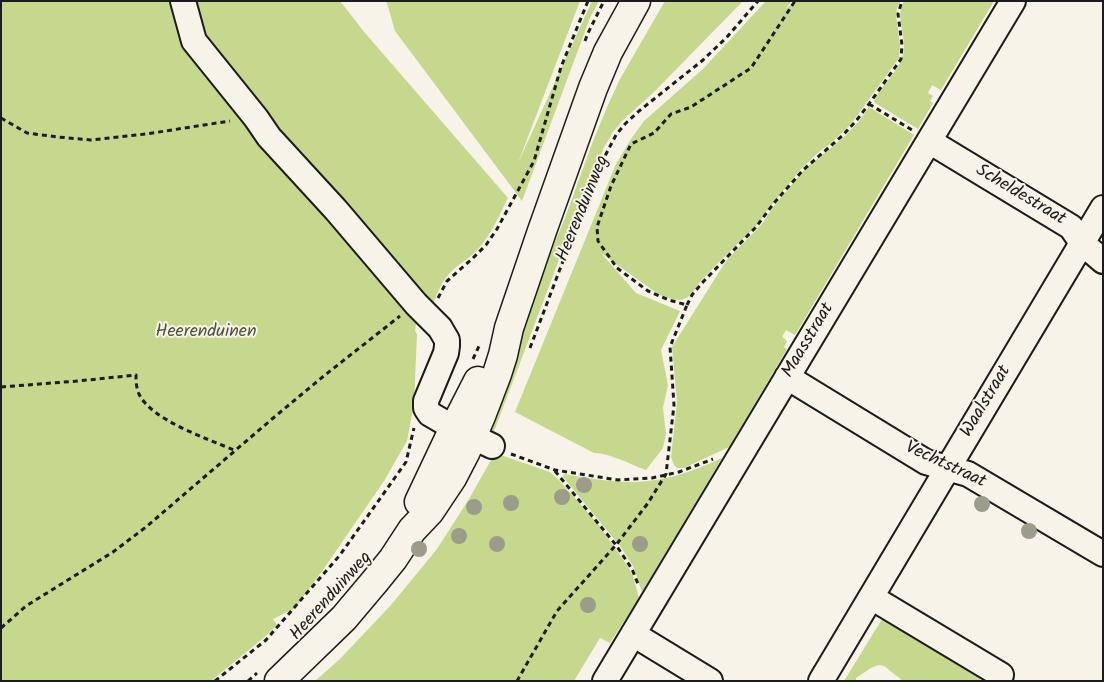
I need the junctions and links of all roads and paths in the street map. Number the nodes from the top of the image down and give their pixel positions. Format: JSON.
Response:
{"nodes":[{"id":1,"x":183,"y":1,"type":"edge"},
{"id":2,"x":588,"y":1,"type":"edge"},
{"id":3,"x":636,"y":1,"type":"edge"},
{"id":4,"x":758,"y":1,"type":"edge"},
{"id":5,"x":795,"y":1,"type":"edge"},
{"id":6,"x":902,"y":1,"type":"edge"},
{"id":7,"x":1013,"y":1,"type":"edge"},
{"id":8,"x":869,"y":104,"type":"junction"},
{"id":9,"x":1,"y":118,"type":"edge"},
{"id":10,"x":256,"y":118,"type":"junction"},
{"id":11,"x":922,"y":137,"type":"junction"},
{"id":12,"x":1103,"y":208,"type":"edge"},
{"id":13,"x":1082,"y":243,"type":"junction"},
{"id":14,"x":1103,"y":261,"type":"edge"},
{"id":15,"x":687,"y":305,"type":"junction"},
{"id":16,"x":423,"y":311,"type":"junction"},
{"id":17,"x":530,"y":349,"type":"dead end"},
{"id":18,"x":787,"y":377,"type":"junction"},
{"id":19,"x":1,"y":387,"type":"edge"},
{"id":20,"x":414,"y":421,"type":"dead end"},
{"id":21,"x":473,"y":437,"type":"junction"},
{"id":22,"x":234,"y":450,"type":"junction"},
{"id":23,"x":738,"y":460,"type":"junction"},
{"id":24,"x":947,"y":468,"type":"junction"},
{"id":25,"x":555,"y":470,"type":"junction"},
{"id":26,"x":666,"y":474,"type":"junction"},
{"id":27,"x":616,"y":546,"type":"junction"},
{"id":28,"x":1103,"y":554,"type":"edge"},
{"id":29,"x":871,"y":597,"type":"junction"},
{"id":30,"x":652,"y":603,"type":"junction"},
{"id":31,"x":1,"y":628,"type":"edge"},
{"id":32,"x":633,"y":634,"type":"junction"},
{"id":33,"x":1002,"y":675,"type":"dead end"},
{"id":34,"x":269,"y":676,"type":"edge"},
{"id":35,"x":215,"y":681,"type":"edge"},
{"id":36,"x":248,"y":681,"type":"edge"},
{"id":37,"x":517,"y":681,"type":"edge"},
{"id":38,"x":605,"y":681,"type":"edge"},
{"id":39,"x":710,"y":681,"type":"edge"},
{"id":40,"x":821,"y":681,"type":"edge"}],
"edges":[{"from":1,"to":10,"type":"street"},
{"from":2,"to":16,"type":"path"},
{"from":3,"to":21,"type":"main road","name":"Heerenduinweg"},
{"from":4,"to":17,"type":"path","name":"Heerenduinweg"},
{"from":5,"to":15,"type":"path"},
{"from":6,"to":8,"type":"path"},
{"from":7,"to":11,"type":"street","name":"Maasstraat"},
{"from":8,"to":11,"type":"path"},
{"from":8,"to":15,"type":"path"},
{"from":9,"to":10,"type":"path"},
{"from":10,"to":16,"type":"street"},
{"from":11,"to":13,"type":"street","name":"Scheldestraat"},
{"from":11,"to":18,"type":"street","name":"Maasstraat"},
{"from":12,"to":13,"type":"street","name":"Waalstraat"},
{"from":13,"to":14,"type":"street","name":"Scheldestraat"},
{"from":13,"to":24,"type":"street","name":"Waalstraat"},
{"from":15,"to":26,"type":"path"},
{"from":16,"to":21,"type":"street"},
{"from":16,"to":22,"type":"path"},
{"from":18,"to":23,"type":"street","name":"Maasstraat"},
{"from":18,"to":24,"type":"street","name":"Vechtstraat"},
{"from":19,"to":22,"type":"path"},
{"from":20,"to":35,"type":"path"},
{"from":21,"to":25,"type":"path"},
{"from":21,"to":34,"type":"main road","name":"Heerenduinweg"},
{"from":22,"to":31,"type":"path"},
{"from":23,"to":26,"type":"path"},
{"from":23,"to":30,"type":"street","name":"Maasstraat"},
{"from":24,"to":28,"type":"street","name":"Vechtstraat"},
{"from":24,"to":29,"type":"street","name":"Waalstraat"},
{"from":25,"to":26,"type":"path"},
{"from":25,"to":27,"type":"path"},
{"from":26,"to":27,"type":"path"},
{"from":27,"to":30,"type":"path"},
{"from":27,"to":37,"type":"path"},
{"from":29,"to":33,"type":"street"},
{"from":29,"to":40,"type":"street","name":"Waalstraat"},
{"from":30,"to":32,"type":"street","name":"Maasstraat"},
{"from":32,"to":38,"type":"street","name":"Maasstraat"},
{"from":32,"to":39,"type":"street"},
{"from":34,"to":36,"type":"path"}]}
